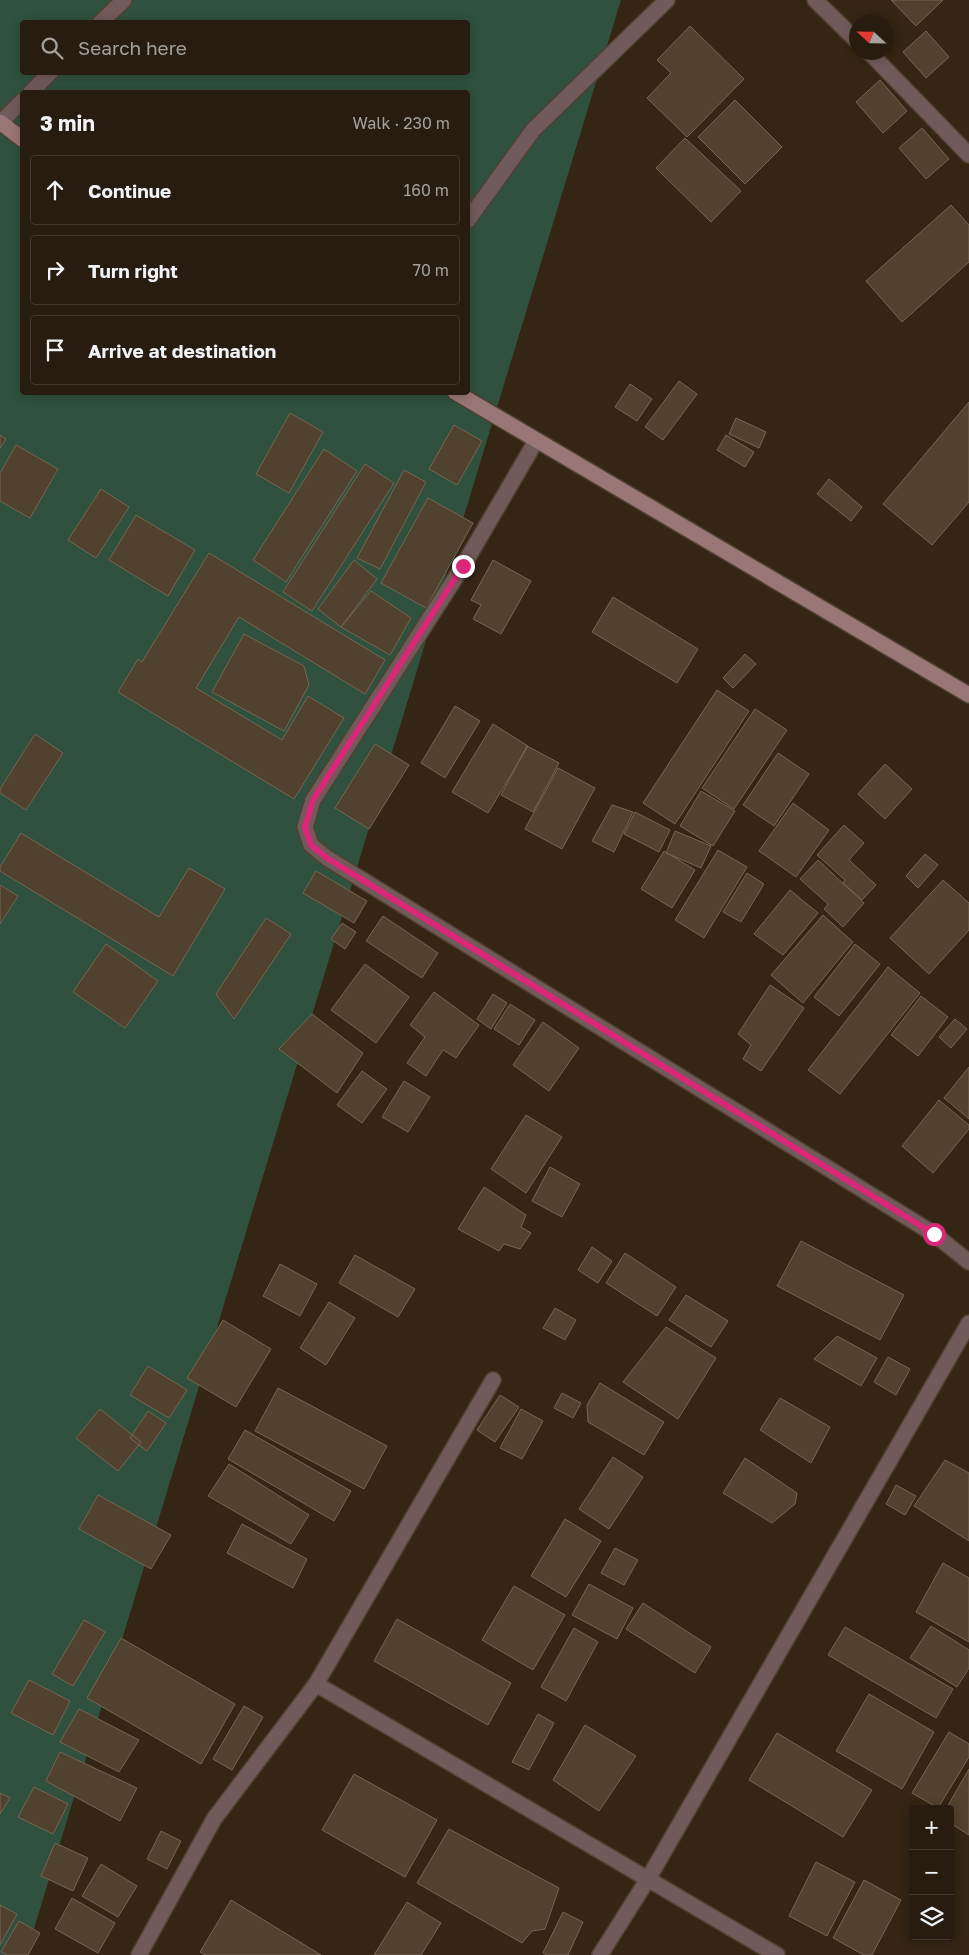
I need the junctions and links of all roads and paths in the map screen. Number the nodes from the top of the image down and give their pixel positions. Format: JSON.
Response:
{"nodes":[{"id":1,"x":124,"y":0,"type":"edge"},
{"id":2,"x":667,"y":0,"type":"edge"},
{"id":3,"x":815,"y":0,"type":"edge"},
{"id":4,"x":104,"y":20,"type":"edge"},
{"id":5,"x":849,"y":33,"type":"edge"},
{"id":6,"x":877,"y":60,"type":"edge"},
{"id":7,"x":48,"y":75,"type":"edge"},
{"id":8,"x":33,"y":90,"type":"edge"},
{"id":9,"x":20,"y":103,"type":"edge"},
{"id":10,"x":1,"y":122,"type":"edge"},
{"id":11,"x":20,"y":136,"type":"edge"},
{"id":12,"x":969,"y":155,"type":"edge"},
{"id":13,"x":470,"y":217,"type":"edge"},
{"id":14,"x":460,"y":395,"type":"edge"},
{"id":15,"x":536,"y":441,"type":"junction"},
{"id":16,"x":969,"y":695,"type":"edge"},
{"id":17,"x":969,"y":1262,"type":"edge"},
{"id":18,"x":969,"y":1323,"type":"edge"},
{"id":19,"x":493,"y":1380,"type":"dead end"},
{"id":20,"x":316,"y":1684,"type":"junction"},
{"id":21,"x":648,"y":1879,"type":"junction"},
{"id":22,"x":139,"y":1955,"type":"edge"},
{"id":23,"x":600,"y":1955,"type":"edge"},
{"id":24,"x":778,"y":1955,"type":"edge"}],
"edges":[{"from":1,"to":4,"type":"street"},
{"from":2,"to":13,"type":"street"},
{"from":3,"to":5,"type":"street"},
{"from":6,"to":12,"type":"street"},
{"from":7,"to":8,"type":"street"},
{"from":9,"to":10,"type":"street"},
{"from":10,"to":11,"type":"street"},
{"from":14,"to":15,"type":"street"},
{"from":15,"to":16,"type":"street"},
{"from":15,"to":17,"type":"street"},
{"from":18,"to":21,"type":"street"},
{"from":19,"to":20,"type":"street"},
{"from":20,"to":21,"type":"street"},
{"from":20,"to":22,"type":"street"},
{"from":21,"to":23,"type":"street"},
{"from":21,"to":24,"type":"street"}]}
